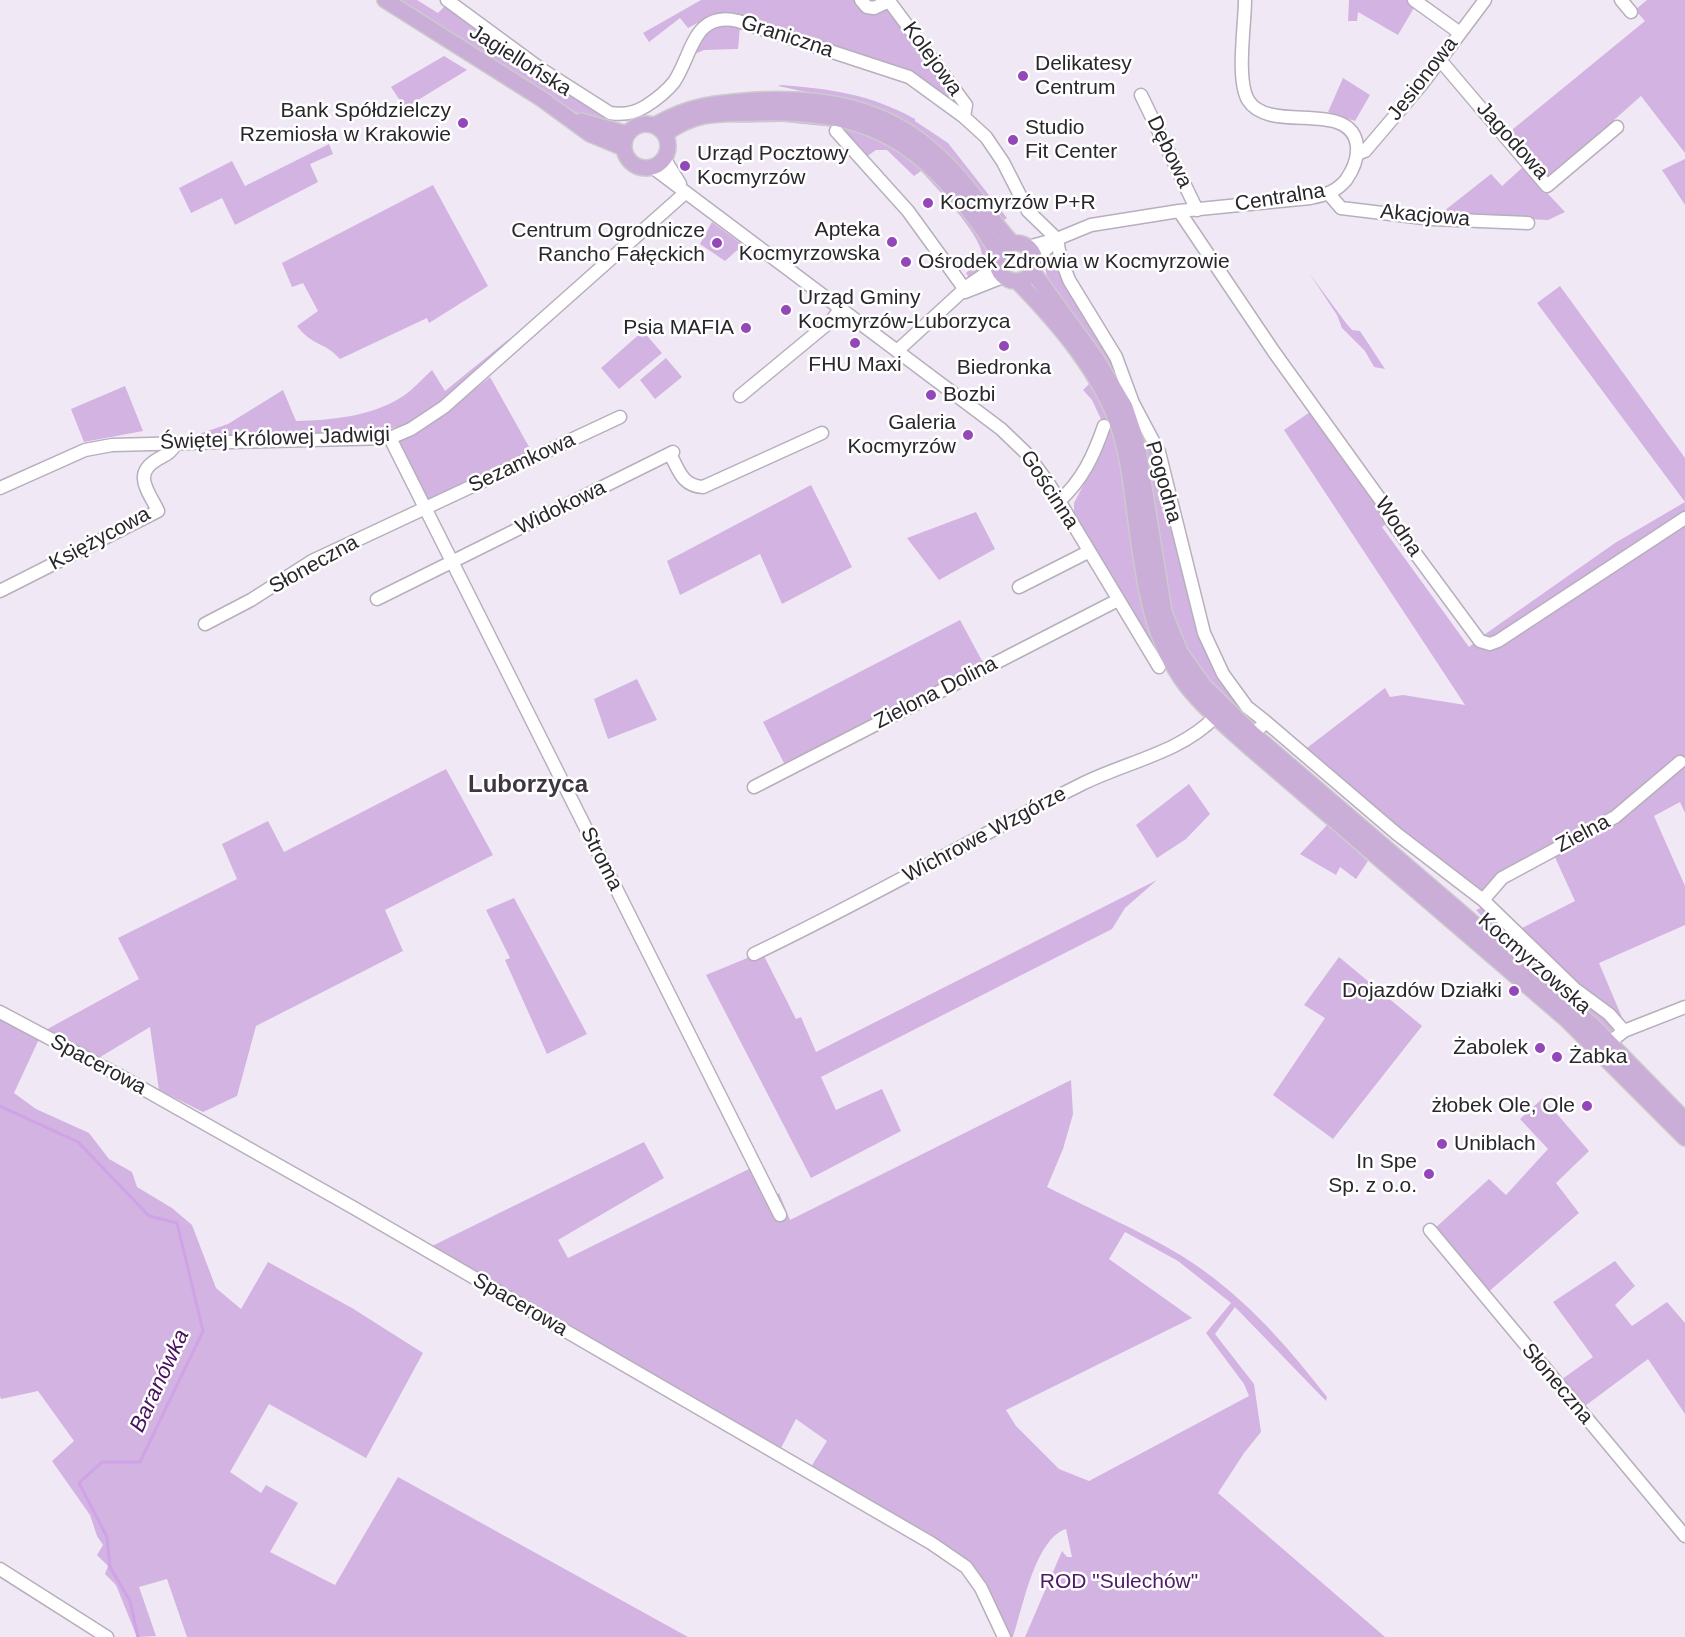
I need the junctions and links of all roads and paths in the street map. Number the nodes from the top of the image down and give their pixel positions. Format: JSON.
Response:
{"nodes":[{"id":1,"x":385,"y":0,"type":"edge"},
{"id":2,"x":447,"y":0,"type":"edge"},
{"id":3,"x":861,"y":0,"type":"edge"},
{"id":4,"x":1245,"y":0,"type":"edge"},
{"id":5,"x":1414,"y":0,"type":"edge"},
{"id":6,"x":1485,"y":0,"type":"edge"},
{"id":7,"x":1621,"y":0,"type":"edge"},
{"id":8,"x":890,"y":1,"type":"edge"},
{"id":9,"x":1631,"y":12,"type":"dead end"},
{"id":10,"x":1460,"y":33,"type":"junction"},
{"id":11,"x":1440,"y":60,"type":"junction"},
{"id":12,"x":1141,"y":95,"type":"dead end"},
{"id":13,"x":964,"y":117,"type":"junction"},
{"id":14,"x":1617,"y":127,"type":"dead end"},
{"id":15,"x":660,"y":130,"type":"junction"},
{"id":16,"x":836,"y":131,"type":"dead end"},
{"id":17,"x":626,"y":141,"type":"junction"},
{"id":18,"x":1357,"y":154,"type":"junction"},
{"id":19,"x":658,"y":162,"type":"junction"},
{"id":20,"x":685,"y":193,"type":"junction"},
{"id":21,"x":1329,"y":194,"type":"junction"},
{"id":22,"x":1197,"y":210,"type":"junction"},
{"id":23,"x":1179,"y":212,"type":"junction"},
{"id":24,"x":1528,"y":224,"type":"dead end"},
{"id":25,"x":1058,"y":239,"type":"junction"},
{"id":26,"x":1027,"y":256,"type":"junction"},
{"id":27,"x":1004,"y":270,"type":"junction"},
{"id":28,"x":964,"y":292,"type":"junction"},
{"id":29,"x":840,"y":309,"type":"junction"},
{"id":30,"x":897,"y":351,"type":"junction"},
{"id":31,"x":740,"y":396,"type":"dead end"},
{"id":32,"x":620,"y":417,"type":"dead end"},
{"id":33,"x":1104,"y":426,"type":"dead end"},
{"id":34,"x":822,"y":434,"type":"dead end"},
{"id":35,"x":390,"y":438,"type":"junction"},
{"id":36,"x":176,"y":443,"type":"junction"},
{"id":37,"x":0,"y":488,"type":"edge"},
{"id":38,"x":1059,"y":501,"type":"junction"},
{"id":39,"x":425,"y":509,"type":"junction"},
{"id":40,"x":1685,"y":518,"type":"edge"},
{"id":41,"x":1088,"y":552,"type":"junction"},
{"id":42,"x":452,"y":562,"type":"junction"},
{"id":43,"x":1019,"y":587,"type":"dead end"},
{"id":44,"x":0,"y":591,"type":"edge"},
{"id":45,"x":377,"y":599,"type":"dead end"},
{"id":46,"x":1118,"y":600,"type":"junction"},
{"id":47,"x":205,"y":624,"type":"dead end"},
{"id":48,"x":1159,"y":667,"type":"dead end"},
{"id":49,"x":1215,"y":717,"type":"junction"},
{"id":50,"x":1266,"y":722,"type":"junction"},
{"id":51,"x":1253,"y":734,"type":"junction"},
{"id":52,"x":1680,"y":762,"type":"dead end"},
{"id":53,"x":754,"y":787,"type":"dead end"},
{"id":54,"x":1351,"y":825,"type":"junction"},
{"id":55,"x":1483,"y":900,"type":"junction"},
{"id":56,"x":754,"y":954,"type":"dead end"},
{"id":57,"x":1685,"y":1007,"type":"edge"},
{"id":58,"x":0,"y":1012,"type":"edge"},
{"id":59,"x":1624,"y":1031,"type":"junction"},
{"id":60,"x":1610,"y":1042,"type":"junction"},
{"id":61,"x":1685,"y":1120,"type":"edge"},
{"id":62,"x":1685,"y":1138,"type":"edge"},
{"id":63,"x":780,"y":1215,"type":"dead end"},
{"id":64,"x":1430,"y":1230,"type":"dead end"},
{"id":65,"x":1685,"y":1536,"type":"edge"},
{"id":66,"x":0,"y":1569,"type":"edge"},
{"id":67,"x":107,"y":1637,"type":"edge"},
{"id":68,"x":1004,"y":1637,"type":"edge"}],
"edges":[{"from":1,"to":17,"type":"main road","name":"Jagiellońska"},
{"from":2,"to":13,"type":"street","name":"Graniczna"},
{"from":3,"to":8,"type":"street","name":"Kolejowa"},
{"from":4,"to":18,"type":"street"},
{"from":5,"to":10,"type":"street"},
{"from":6,"to":10,"type":"street","name":"Jesionowa"},
{"from":7,"to":9,"type":"street"},
{"from":8,"to":13,"type":"street","name":"Kolejowa"},
{"from":10,"to":11,"type":"street","name":"Jesionowa"},
{"from":11,"to":14,"type":"street","name":"Jagodowa"},
{"from":11,"to":18,"type":"street","name":"Jesionowa"},
{"from":12,"to":22,"type":"street","name":"Dębowa"},
{"from":13,"to":25,"type":"street","name":"Graniczna"},
{"from":15,"to":17,"type":"main road"},
{"from":15,"to":19,"type":"main road"},
{"from":15,"to":26,"type":"main road"},
{"from":15,"to":27,"type":"main road"},
{"from":16,"to":28,"type":"street"},
{"from":17,"to":19,"type":"main road"},
{"from":18,"to":21,"type":"street","name":"Centralna"},
{"from":19,"to":20,"type":"street"},
{"from":20,"to":29,"type":"street"},
{"from":20,"to":35,"type":"street","name":"Świętej Królowej Jadwigi"},
{"from":21,"to":22,"type":"street","name":"Centralna"},
{"from":21,"to":24,"type":"street","name":"Akacjowa"},
{"from":22,"to":23,"type":"street","name":"Centralna"},
{"from":23,"to":25,"type":"street","name":"Centralna"},
{"from":23,"to":40,"type":"street","name":"Wodna"},
{"from":25,"to":26,"type":"street","name":"Centralna"},
{"from":25,"to":50,"type":"street","name":"Pogodna"},
{"from":26,"to":27,"type":"main road"},
{"from":26,"to":27,"type":"main road"},
{"from":26,"to":51,"type":"main road"},
{"from":27,"to":28,"type":"street"},
{"from":27,"to":49,"type":"main road"},
{"from":28,"to":30,"type":"street"},
{"from":29,"to":30,"type":"street"},
{"from":29,"to":31,"type":"street"},
{"from":30,"to":38,"type":"street","name":"Gościnna"},
{"from":32,"to":39,"type":"street","name":"Sezamkowa"},
{"from":33,"to":38,"type":"street"},
{"from":34,"to":42,"type":"street","name":"Widokowa"},
{"from":35,"to":36,"type":"street","name":"Świętej Królowej Jadwigi"},
{"from":35,"to":39,"type":"street","name":"Stroma"},
{"from":36,"to":37,"type":"street","name":"Świętej Królowej Jadwigi"},
{"from":36,"to":44,"type":"street","name":"Księżycowa"},
{"from":38,"to":41,"type":"street","name":"Gościnna"},
{"from":39,"to":42,"type":"street","name":"Stroma"},
{"from":39,"to":47,"type":"street","name":"Słoneczna"},
{"from":41,"to":43,"type":"street"},
{"from":41,"to":46,"type":"street","name":"Gościnna"},
{"from":42,"to":45,"type":"street","name":"Widokowa"},
{"from":42,"to":63,"type":"street","name":"Stroma"},
{"from":46,"to":48,"type":"street","name":"Gościnna"},
{"from":46,"to":53,"type":"street","name":"Zielona Dolina"},
{"from":49,"to":54,"type":"main road"},
{"from":49,"to":56,"type":"street","name":"Wichrowe Wzgórze"},
{"from":50,"to":51,"type":"street"},
{"from":50,"to":55,"type":"street","name":"Pogodna"},
{"from":51,"to":54,"type":"main road"},
{"from":52,"to":55,"type":"street","name":"Zielna"},
{"from":54,"to":60,"type":"main road","name":"Kocmyrzowska"},
{"from":54,"to":62,"type":"main road","name":"Kocmyrzowska"},
{"from":55,"to":59,"type":"street","name":"Pogodna"},
{"from":57,"to":59,"type":"street"},
{"from":58,"to":68,"type":"street","name":"Spacerowa"},
{"from":59,"to":60,"type":"street"},
{"from":60,"to":61,"type":"main road","name":"Kocmyrzowska"},
{"from":64,"to":65,"type":"street","name":"Słoneczna"},
{"from":66,"to":67,"type":"street"}]}
